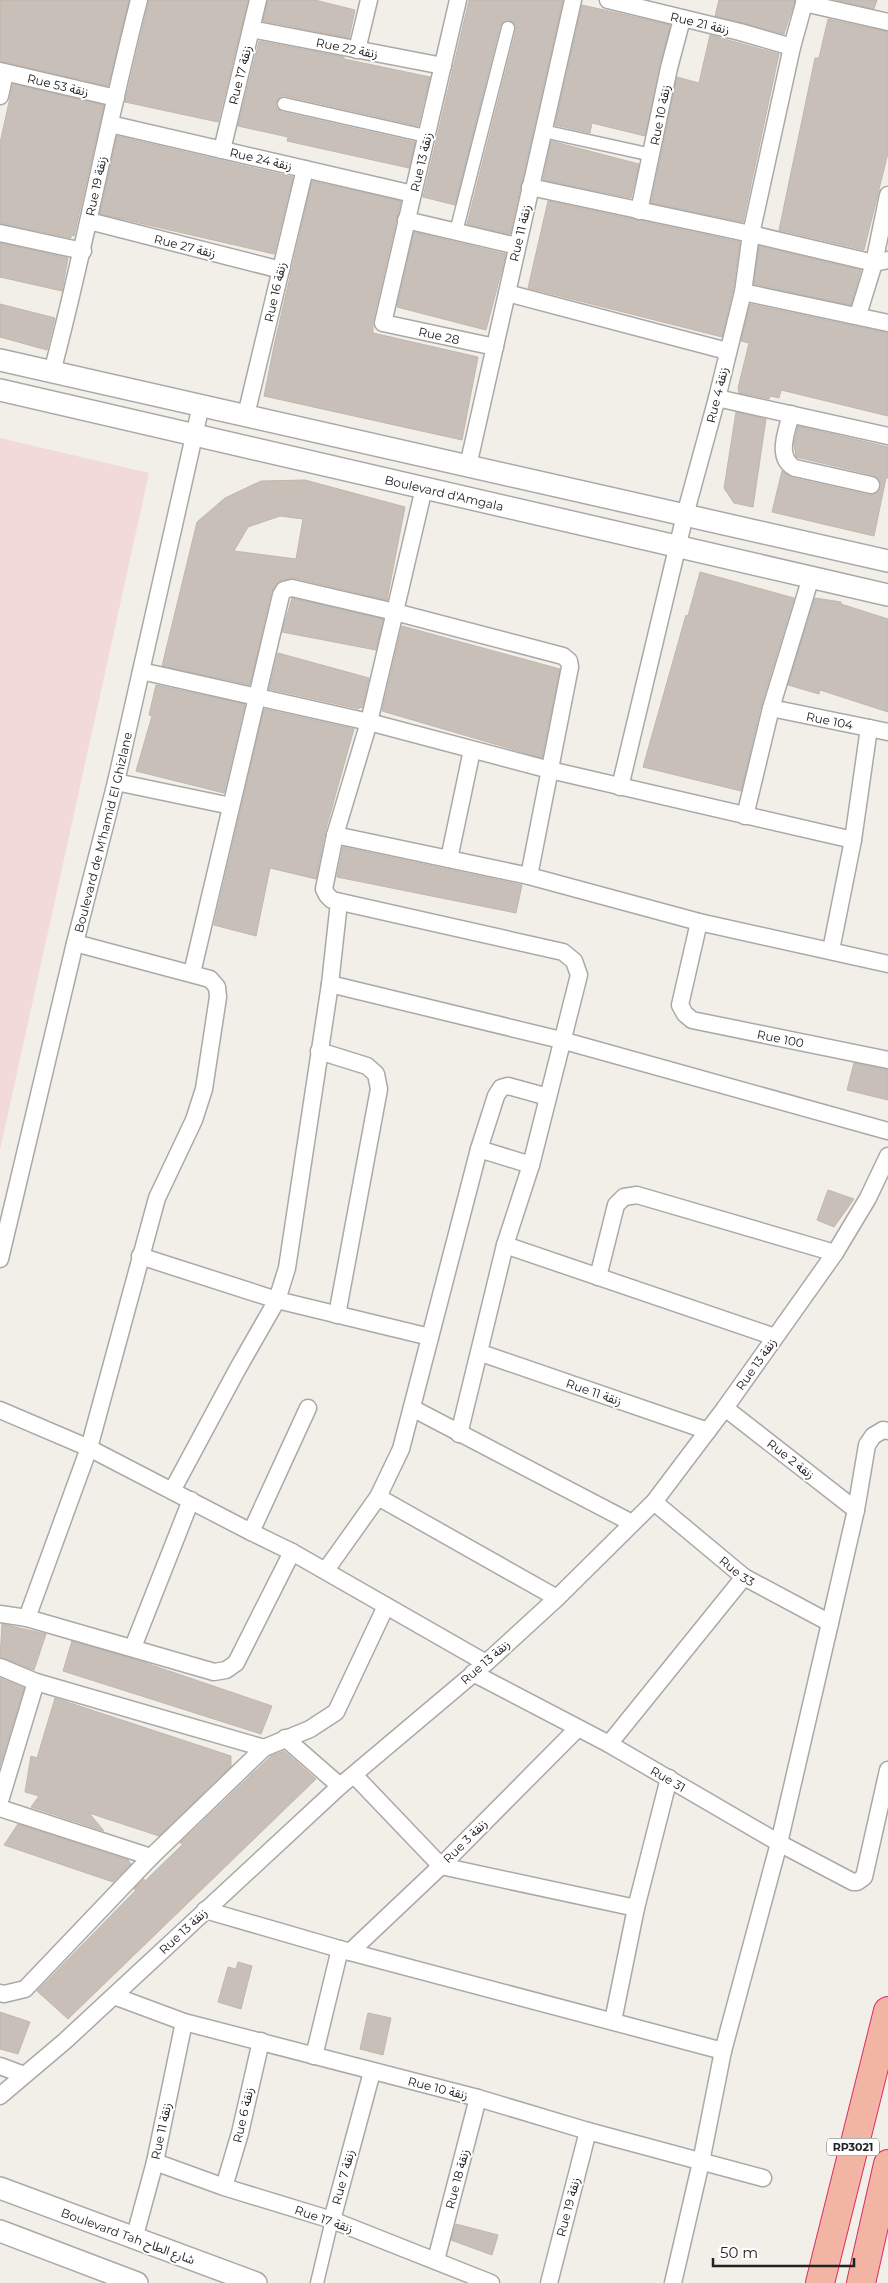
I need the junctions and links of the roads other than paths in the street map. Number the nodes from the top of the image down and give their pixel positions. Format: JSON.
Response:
{"nodes":[{"id":1,"x":138,"y":0,"type":"edge"},
{"id":2,"x":258,"y":0,"type":"edge"},
{"id":3,"x":369,"y":0,"type":"edge"},
{"id":4,"x":458,"y":0,"type":"edge"},
{"id":5,"x":573,"y":0,"type":"edge"},
{"id":6,"x":608,"y":0,"type":"edge"},
{"id":7,"x":805,"y":2,"type":"edge"},
{"id":8,"x":682,"y":19,"type":"junction"},
{"id":9,"x":888,"y":22,"type":"edge"},
{"id":10,"x":508,"y":28,"type":"dead end"},
{"id":11,"x":251,"y":29,"type":"junction"},
{"id":12,"x":792,"y":47,"type":"junction"},
{"id":13,"x":357,"y":50,"type":"junction"},
{"id":14,"x":443,"y":66,"type":"junction"},
{"id":15,"x":3,"y":72,"type":"edge"},
{"id":16,"x":0,"y":96,"type":"edge"},
{"id":17,"x":116,"y":98,"type":"junction"},
{"id":18,"x":284,"y":104,"type":"dead end"},
{"id":19,"x":110,"y":124,"type":"junction"},
{"id":20,"x":543,"y":131,"type":"junction"},
{"id":21,"x":426,"y":136,"type":"junction"},
{"id":22,"x":222,"y":150,"type":"junction"},
{"id":23,"x":652,"y":155,"type":"junction"},
{"id":24,"x":305,"y":169,"type":"junction"},
{"id":25,"x":530,"y":187,"type":"junction"},
{"id":26,"x":413,"y":194,"type":"junction"},
{"id":27,"x":888,"y":195,"type":"edge"},
{"id":28,"x":639,"y":211,"type":"junction"},
{"id":29,"x":406,"y":220,"type":"junction"},
{"id":30,"x":89,"y":222,"type":"junction"},
{"id":31,"x":456,"y":232,"type":"junction"},
{"id":32,"x":0,"y":233,"type":"edge"},
{"id":33,"x":751,"y":234,"type":"junction"},
{"id":34,"x":517,"y":246,"type":"junction"},
{"id":35,"x":83,"y":251,"type":"junction"},
{"id":36,"x":881,"y":262,"type":"edge"},
{"id":37,"x":281,"y":270,"type":"junction"},
{"id":38,"x":742,"y":292,"type":"junction"},
{"id":39,"x":507,"y":293,"type":"junction"},
{"id":40,"x":858,"y":315,"type":"junction"},
{"id":41,"x":383,"y":323,"type":"joint"},
{"id":42,"x":888,"y":323,"type":"edge"},
{"id":43,"x":495,"y":347,"type":"junction"},
{"id":44,"x":728,"y":351,"type":"junction"},
{"id":45,"x":0,"y":360,"type":"edge"},
{"id":46,"x":52,"y":372,"type":"junction"},
{"id":47,"x":0,"y":390,"type":"edge"},
{"id":48,"x":717,"y":398,"type":"junction"},
{"id":49,"x":200,"y":405,"type":"junction"},
{"id":50,"x":791,"y":414,"type":"junction"},
{"id":51,"x":246,"y":416,"type":"junction"},
{"id":52,"x":194,"y":435,"type":"junction"},
{"id":53,"x":888,"y":436,"type":"edge"},
{"id":54,"x":468,"y":466,"type":"junction"},
{"id":55,"x":871,"y":485,"type":"dead end"},
{"id":56,"x":424,"y":488,"type":"junction"},
{"id":57,"x":685,"y":515,"type":"junction"},
{"id":58,"x":679,"y":547,"type":"junction"},
{"id":59,"x":888,"y":561,"type":"edge"},
{"id":60,"x":811,"y":577,"type":"junction"},
{"id":61,"x":888,"y":595,"type":"edge"},
{"id":62,"x":395,"y":612,"type":"junction"},
{"id":63,"x":141,"y":672,"type":"junction"},
{"id":64,"x":256,"y":697,"type":"junction"},
{"id":65,"x":771,"y":708,"type":"junction"},
{"id":66,"x":369,"y":722,"type":"junction"},
{"id":67,"x":869,"y":728,"type":"junction"},
{"id":68,"x":888,"y":732,"type":"edge"},
{"id":69,"x":472,"y":750,"type":"junction"},
{"id":70,"x":550,"y":770,"type":"junction"},
{"id":71,"x":116,"y":782,"type":"junction"},
{"id":72,"x":620,"y":788,"type":"junction"},
{"id":73,"x":231,"y":806,"type":"junction"},
{"id":74,"x":745,"y":816,"type":"junction"},
{"id":75,"x":335,"y":835,"type":"junction"},
{"id":76,"x":853,"y":840,"type":"junction"},
{"id":77,"x":449,"y":859,"type":"junction"},
{"id":78,"x":529,"y":876,"type":"junction"},
{"id":79,"x":339,"y":902,"type":"junction"},
{"id":80,"x":699,"y":922,"type":"junction"},
{"id":81,"x":75,"y":943,"type":"junction"},
{"id":82,"x":831,"y":950,"type":"junction"},
{"id":83,"x":888,"y":964,"type":"edge"},
{"id":84,"x":192,"y":973,"type":"junction"},
{"id":85,"x":330,"y":984,"type":"junction"},
{"id":86,"x":561,"y":1040,"type":"junction"},
{"id":87,"x":319,"y":1051,"type":"junction"},
{"id":88,"x":888,"y":1060,"type":"edge"},
{"id":89,"x":548,"y":1097,"type":"junction"},
{"id":90,"x":888,"y":1131,"type":"edge"},
{"id":91,"x":479,"y":1150,"type":"junction"},
{"id":92,"x":888,"y":1156,"type":"edge"},
{"id":93,"x":531,"y":1165,"type":"junction"},
{"id":94,"x":505,"y":1246,"type":"junction"},
{"id":95,"x":835,"y":1253,"type":"junction"},
{"id":96,"x":140,"y":1256,"type":"junction"},
{"id":97,"x":0,"y":1259,"type":"edge"},
{"id":98,"x":598,"y":1277,"type":"junction"},
{"id":99,"x":277,"y":1300,"type":"junction"},
{"id":100,"x":337,"y":1315,"type":"junction"},
{"id":101,"x":430,"y":1337,"type":"junction"},
{"id":102,"x":774,"y":1337,"type":"junction"},
{"id":103,"x":480,"y":1353,"type":"junction"},
{"id":104,"x":308,"y":1408,"type":"dead end"},
{"id":105,"x":412,"y":1408,"type":"junction"},
{"id":106,"x":725,"y":1408,"type":"junction"},
{"id":107,"x":0,"y":1410,"type":"edge"},
{"id":108,"x":708,"y":1430,"type":"junction"},
{"id":109,"x":888,"y":1431,"type":"edge"},
{"id":110,"x":459,"y":1434,"type":"junction"},
{"id":111,"x":88,"y":1448,"type":"junction"},
{"id":112,"x":172,"y":1490,"type":"junction"},
{"id":113,"x":378,"y":1497,"type":"junction"},
{"id":114,"x":191,"y":1500,"type":"junction"},
{"id":115,"x":654,"y":1502,"type":"junction"},
{"id":116,"x":856,"y":1510,"type":"junction"},
{"id":117,"x":632,"y":1523,"type":"junction"},
{"id":118,"x":251,"y":1532,"type":"junction"},
{"id":119,"x":292,"y":1552,"type":"junction"},
{"id":120,"x":326,"y":1570,"type":"junction"},
{"id":121,"x":744,"y":1577,"type":"junction"},
{"id":122,"x":557,"y":1598,"type":"junction"},
{"id":123,"x":386,"y":1606,"type":"junction"},
{"id":124,"x":0,"y":1614,"type":"edge"},
{"id":125,"x":27,"y":1618,"type":"junction"},
{"id":126,"x":830,"y":1623,"type":"junction"},
{"id":127,"x":133,"y":1647,"type":"junction"},
{"id":128,"x":486,"y":1663,"type":"junction"},
{"id":129,"x":0,"y":1667,"type":"edge"},
{"id":130,"x":473,"y":1673,"type":"junction"},
{"id":131,"x":36,"y":1682,"type":"junction"},
{"id":132,"x":577,"y":1729,"type":"junction"},
{"id":133,"x":285,"y":1738,"type":"junction"},
{"id":134,"x":610,"y":1744,"type":"junction"},
{"id":135,"x":264,"y":1748,"type":"junction"},
{"id":136,"x":888,"y":1770,"type":"edge"},
{"id":137,"x":354,"y":1775,"type":"junction"},
{"id":138,"x":669,"y":1778,"type":"junction"},
{"id":139,"x":340,"y":1786,"type":"junction"},
{"id":140,"x":0,"y":1801,"type":"edge"},
{"id":141,"x":0,"y":1808,"type":"edge"},
{"id":142,"x":779,"y":1843,"type":"junction"},
{"id":143,"x":151,"y":1857,"type":"junction"},
{"id":144,"x":440,"y":1866,"type":"junction"},
{"id":145,"x":636,"y":1908,"type":"junction"},
{"id":146,"x":205,"y":1910,"type":"junction"},
{"id":147,"x":345,"y":1951,"type":"junction"},
{"id":148,"x":0,"y":1993,"type":"edge"},
{"id":149,"x":114,"y":1996,"type":"junction"},
{"id":150,"x":888,"y":2011,"type":"edge"},
{"id":151,"x":613,"y":2021,"type":"junction"},
{"id":152,"x":184,"y":2022,"type":"junction"},
{"id":153,"x":260,"y":2041,"type":"junction"},
{"id":154,"x":723,"y":2051,"type":"junction"},
{"id":155,"x":314,"y":2056,"type":"junction"},
{"id":156,"x":0,"y":2066,"type":"edge"},
{"id":157,"x":372,"y":2072,"type":"junction"},
{"id":158,"x":24,"y":2075,"type":"junction"},
{"id":159,"x":0,"y":2096,"type":"edge"},
{"id":160,"x":478,"y":2098,"type":"junction"},
{"id":161,"x":588,"y":2131,"type":"junction"},
{"id":162,"x":155,"y":2162,"type":"junction"},
{"id":163,"x":701,"y":2162,"type":"junction"},
{"id":164,"x":888,"y":2164,"type":"edge"},
{"id":165,"x":763,"y":2178,"type":"dead end"},
{"id":166,"x":224,"y":2187,"type":"junction"},
{"id":167,"x":0,"y":2188,"type":"edge"},
{"id":168,"x":332,"y":2220,"type":"junction"},
{"id":169,"x":0,"y":2231,"type":"edge"},
{"id":170,"x":134,"y":2238,"type":"junction"},
{"id":171,"x":436,"y":2260,"type":"junction"},
{"id":172,"x":131,"y":2282,"type":"edge"},
{"id":173,"x":256,"y":2283,"type":"edge"},
{"id":174,"x":317,"y":2283,"type":"edge"},
{"id":175,"x":491,"y":2283,"type":"edge"},
{"id":176,"x":549,"y":2283,"type":"edge"},
{"id":177,"x":673,"y":2283,"type":"edge"},
{"id":178,"x":820,"y":2283,"type":"edge"},
{"id":179,"x":861,"y":2283,"type":"edge"}],
"edges":[{"from":1,"to":17,"type":"street","name":"Rue 19 زنقة"},
{"from":2,"to":11,"type":"street","name":"Rue 17 زنقة"},
{"from":3,"to":13,"type":"street"},
{"from":4,"to":14,"type":"street","name":"Rue 13 زنقة"},
{"from":5,"to":20,"type":"street","name":"Rue 11 زنقة"},
{"from":6,"to":8,"type":"street","name":"Rue 21 زنقة"},
{"from":7,"to":9,"type":"street"},
{"from":7,"to":12,"type":"street","name":"Rue 4 زنقة"},
{"from":8,"to":12,"type":"street","name":"Rue 21 زنقة"},
{"from":8,"to":23,"type":"street","name":"Rue 10 زنقة"},
{"from":10,"to":31,"type":"street"},
{"from":11,"to":13,"type":"street","name":"Rue 22 زنقة"},
{"from":11,"to":22,"type":"street","name":"Rue 17 زنقة"},
{"from":12,"to":33,"type":"street","name":"Rue 4 زنقة"},
{"from":13,"to":14,"type":"street","name":"Rue 22 زنقة"},
{"from":14,"to":21,"type":"street","name":"Rue 13 زنقة"},
{"from":15,"to":16,"type":"street"},
{"from":15,"to":17,"type":"street","name":"Rue 53 زنقة"},
{"from":17,"to":19,"type":"street","name":"Rue 19 زنقة"},
{"from":18,"to":21,"type":"street"},
{"from":19,"to":22,"type":"street","name":"Rue 24 زنقة"},
{"from":19,"to":30,"type":"street","name":"Rue 19 زنقة"},
{"from":20,"to":23,"type":"street"},
{"from":20,"to":25,"type":"street","name":"Rue 11 زنقة"},
{"from":21,"to":26,"type":"street","name":"Rue 13 زنقة"},
{"from":22,"to":24,"type":"street","name":"Rue 24 زنقة"},
{"from":23,"to":28,"type":"street","name":"Rue 10 زنقة"},
{"from":24,"to":26,"type":"street","name":"Rue 24 زنقة"},
{"from":24,"to":37,"type":"street","name":"Rue 16 زنقة"},
{"from":25,"to":28,"type":"street"},
{"from":25,"to":34,"type":"street","name":"Rue 11 زنقة"},
{"from":26,"to":29,"type":"street","name":"Rue 13 زنقة"},
{"from":27,"to":36,"type":"street"},
{"from":28,"to":33,"type":"street"},
{"from":29,"to":31,"type":"street"},
{"from":29,"to":41,"type":"street","name":"Rue 13 زنقة"},
{"from":30,"to":35,"type":"street","name":"Rue 19 زنقة"},
{"from":30,"to":37,"type":"street","name":"Rue 27 زنقة"},
{"from":31,"to":34,"type":"street"},
{"from":32,"to":35,"type":"street"},
{"from":33,"to":36,"type":"street"},
{"from":33,"to":38,"type":"street","name":"Rue 4 زنقة"},
{"from":34,"to":39,"type":"street","name":"Rue 11 زنقة"},
{"from":35,"to":46,"type":"street","name":"Rue 19 زنقة"},
{"from":36,"to":40,"type":"street"},
{"from":37,"to":51,"type":"street","name":"Rue 16 زنقة"},
{"from":38,"to":40,"type":"street"},
{"from":38,"to":44,"type":"street","name":"Rue 4 زنقة"},
{"from":39,"to":43,"type":"street","name":"Rue 11 زنقة"},
{"from":39,"to":44,"type":"street"},
{"from":40,"to":42,"type":"street"},
{"from":41,"to":43,"type":"street","name":"Rue 28"},
{"from":43,"to":54,"type":"street","name":"Rue 11 زنقة"},
{"from":44,"to":48,"type":"street","name":"Rue 4 زنقة"},
{"from":45,"to":46,"type":"street"},
{"from":46,"to":49,"type":"street"},
{"from":47,"to":52,"type":"street","name":"Boulevard d'Amgala"},
{"from":48,"to":50,"type":"street"},
{"from":48,"to":57,"type":"street","name":"Rue 4 زنقة"},
{"from":49,"to":51,"type":"street"},
{"from":49,"to":52,"type":"street","name":"Boulevard de M'hamid El Ghizlane"},
{"from":50,"to":53,"type":"street"},
{"from":50,"to":55,"type":"street"},
{"from":51,"to":54,"type":"street"},
{"from":52,"to":56,"type":"street","name":"Boulevard d'Amgala"},
{"from":52,"to":63,"type":"street","name":"Boulevard de M'hamid El Ghizlane"},
{"from":54,"to":57,"type":"street"},
{"from":56,"to":58,"type":"street","name":"Boulevard d'Amgala"},
{"from":56,"to":62,"type":"street"},
{"from":57,"to":58,"type":"street","name":"Rue 4 زنقة"},
{"from":57,"to":59,"type":"street"},
{"from":58,"to":60,"type":"street","name":"Boulevard d'Amgala"},
{"from":58,"to":72,"type":"street","name":"Rue 4 زنقة"},
{"from":60,"to":61,"type":"street","name":"Boulevard d'Amgala"},
{"from":60,"to":65,"type":"street"},
{"from":62,"to":64,"type":"street"},
{"from":62,"to":66,"type":"street"},
{"from":62,"to":70,"type":"street"},
{"from":63,"to":64,"type":"street"},
{"from":63,"to":71,"type":"street","name":"Boulevard de M'hamid El Ghizlane"},
{"from":64,"to":66,"type":"street"},
{"from":64,"to":73,"type":"street"},
{"from":65,"to":67,"type":"street","name":"Rue 104"},
{"from":65,"to":74,"type":"street"},
{"from":66,"to":69,"type":"street"},
{"from":66,"to":75,"type":"street"},
{"from":67,"to":68,"type":"street","name":"Rue 104"},
{"from":67,"to":76,"type":"street"},
{"from":69,"to":70,"type":"street"},
{"from":69,"to":77,"type":"street"},
{"from":70,"to":72,"type":"street"},
{"from":70,"to":78,"type":"street"},
{"from":71,"to":73,"type":"street"},
{"from":71,"to":81,"type":"street","name":"Boulevard de M'hamid El Ghizlane"},
{"from":72,"to":74,"type":"street"},
{"from":73,"to":84,"type":"street"},
{"from":74,"to":76,"type":"street"},
{"from":75,"to":77,"type":"street"},
{"from":75,"to":79,"type":"street"},
{"from":76,"to":82,"type":"street"},
{"from":77,"to":78,"type":"street"},
{"from":78,"to":80,"type":"street"},
{"from":79,"to":85,"type":"street"},
{"from":79,"to":86,"type":"street"},
{"from":80,"to":82,"type":"street"},
{"from":80,"to":88,"type":"street","name":"Rue 100"},
{"from":81,"to":84,"type":"street"},
{"from":81,"to":97,"type":"street","name":"Boulevard de M'hamid El Ghizlane"},
{"from":82,"to":83,"type":"street"},
{"from":84,"to":96,"type":"street"},
{"from":85,"to":86,"type":"street"},
{"from":85,"to":87,"type":"street"},
{"from":86,"to":89,"type":"street"},
{"from":86,"to":90,"type":"street"},
{"from":87,"to":99,"type":"street"},
{"from":87,"to":100,"type":"street"},
{"from":89,"to":91,"type":"street"},
{"from":89,"to":93,"type":"street"},
{"from":91,"to":93,"type":"street"},
{"from":91,"to":101,"type":"street"},
{"from":92,"to":95,"type":"street","name":"Rue 13 زنقة"},
{"from":93,"to":94,"type":"street"},
{"from":94,"to":98,"type":"street"},
{"from":94,"to":103,"type":"street"},
{"from":95,"to":98,"type":"street"},
{"from":95,"to":102,"type":"street","name":"Rue 13 زنقة"},
{"from":96,"to":99,"type":"street"},
{"from":96,"to":111,"type":"street"},
{"from":98,"to":102,"type":"street"},
{"from":99,"to":100,"type":"street"},
{"from":99,"to":112,"type":"street"},
{"from":100,"to":101,"type":"street"},
{"from":101,"to":105,"type":"street"},
{"from":102,"to":106,"type":"street","name":"Rue 13 زنقة"},
{"from":103,"to":108,"type":"street","name":"Rue 11 زنقة"},
{"from":103,"to":110,"type":"street"},
{"from":104,"to":118,"type":"street"},
{"from":105,"to":110,"type":"street"},
{"from":105,"to":113,"type":"street"},
{"from":106,"to":108,"type":"street","name":"Rue 13 زنقة"},
{"from":106,"to":116,"type":"street","name":"Rue 2 زنقة"},
{"from":107,"to":111,"type":"street"},
{"from":108,"to":115,"type":"street","name":"Rue 13 زنقة"},
{"from":109,"to":116,"type":"street"},
{"from":110,"to":117,"type":"street"},
{"from":111,"to":112,"type":"street"},
{"from":111,"to":125,"type":"street"},
{"from":112,"to":114,"type":"street"},
{"from":113,"to":120,"type":"street"},
{"from":113,"to":122,"type":"street"},
{"from":114,"to":118,"type":"street"},
{"from":114,"to":127,"type":"street"},
{"from":115,"to":117,"type":"street","name":"Rue 13 زنقة"},
{"from":115,"to":121,"type":"street","name":"Rue 33"},
{"from":116,"to":126,"type":"street"},
{"from":117,"to":122,"type":"street","name":"Rue 13 زنقة"},
{"from":118,"to":119,"type":"street"},
{"from":119,"to":120,"type":"street"},
{"from":119,"to":127,"type":"street"},
{"from":120,"to":123,"type":"street"},
{"from":121,"to":126,"type":"street","name":"Rue 33"},
{"from":121,"to":134,"type":"street"},
{"from":122,"to":128,"type":"street","name":"Rue 13 زنقة"},
{"from":123,"to":128,"type":"street"},
{"from":123,"to":133,"type":"street"},
{"from":124,"to":125,"type":"street"},
{"from":125,"to":127,"type":"street"},
{"from":126,"to":142,"type":"street"},
{"from":128,"to":130,"type":"street","name":"Rue 13 زنقة"},
{"from":129,"to":131,"type":"street"},
{"from":130,"to":132,"type":"street","name":"Rue 31"},
{"from":130,"to":137,"type":"street","name":"Rue 13 زنقة"},
{"from":131,"to":135,"type":"street"},
{"from":131,"to":140,"type":"street"},
{"from":132,"to":134,"type":"street","name":"Rue 31"},
{"from":132,"to":144,"type":"street","name":"Rue 3 زنقة"},
{"from":133,"to":135,"type":"street"},
{"from":133,"to":139,"type":"street"},
{"from":134,"to":138,"type":"street","name":"Rue 31"},
{"from":135,"to":143,"type":"street"},
{"from":136,"to":142,"type":"street","name":"Rue 31"},
{"from":137,"to":139,"type":"street","name":"Rue 13 زنقة"},
{"from":137,"to":144,"type":"street"},
{"from":138,"to":142,"type":"street","name":"Rue 31"},
{"from":138,"to":145,"type":"street"},
{"from":139,"to":146,"type":"street","name":"Rue 13 زنقة"},
{"from":141,"to":143,"type":"street"},
{"from":142,"to":154,"type":"street"},
{"from":143,"to":148,"type":"street"},
{"from":144,"to":145,"type":"street"},
{"from":144,"to":147,"type":"street","name":"Rue 3 زنقة"},
{"from":145,"to":151,"type":"street"},
{"from":146,"to":147,"type":"street"},
{"from":146,"to":149,"type":"street","name":"Rue 13 زنقة"},
{"from":147,"to":151,"type":"street"},
{"from":147,"to":155,"type":"street"},
{"from":149,"to":152,"type":"street","name":"Rue 10 زنقة"},
{"from":149,"to":158,"type":"street","name":"Rue 13 زنقة"},
{"from":150,"to":178,"type":"highway","number":"RP3021"},
{"from":151,"to":154,"type":"street"},
{"from":152,"to":153,"type":"street","name":"Rue 10 زنقة"},
{"from":152,"to":162,"type":"street","name":"Rue 11 زنقة"},
{"from":153,"to":155,"type":"street","name":"Rue 10 زنقة"},
{"from":153,"to":166,"type":"street","name":"Rue 6 زنقة"},
{"from":154,"to":163,"type":"street"},
{"from":155,"to":157,"type":"street","name":"Rue 10 زنقة"},
{"from":156,"to":158,"type":"street"},
{"from":157,"to":160,"type":"street","name":"Rue 10 زنقة"},
{"from":157,"to":168,"type":"street","name":"Rue 7 زنقة"},
{"from":158,"to":159,"type":"street","name":"Rue 13 زنقة"},
{"from":160,"to":161,"type":"street","name":"Rue 10 زنقة"},
{"from":160,"to":171,"type":"street","name":"Rue 18 زنقة"},
{"from":161,"to":163,"type":"street","name":"Rue 10 زنقة"},
{"from":161,"to":176,"type":"street","name":"Rue 19 زنقة"},
{"from":162,"to":166,"type":"street","name":"Rue 17 زنقة"},
{"from":162,"to":170,"type":"street","name":"Rue 11 زنقة"},
{"from":163,"to":165,"type":"street","name":"Rue 10 زنقة"},
{"from":163,"to":177,"type":"street"},
{"from":164,"to":179,"type":"highway","number":"RP3021"},
{"from":166,"to":168,"type":"street","name":"Rue 17 زنقة"},
{"from":167,"to":170,"type":"street","name":"Boulevard Tah شارع الطاح"},
{"from":168,"to":171,"type":"street","name":"Rue 17 زنقة"},
{"from":168,"to":174,"type":"street","name":"Rue 7 زنقة"},
{"from":169,"to":172,"type":"street"},
{"from":170,"to":173,"type":"street","name":"Boulevard Tah شارع الطاح"},
{"from":171,"to":175,"type":"street","name":"Rue 17 زنقة"}]}
